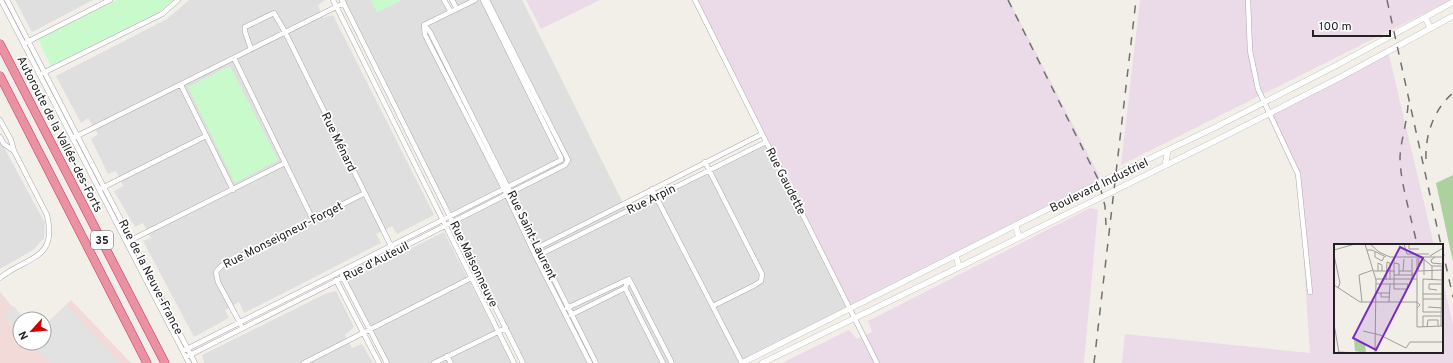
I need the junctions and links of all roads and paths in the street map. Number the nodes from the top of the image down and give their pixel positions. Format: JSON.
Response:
{"nodes":[{"id":1,"x":2,"y":0,"type":"edge"},
{"id":2,"x":7,"y":0,"type":"edge"},
{"id":3,"x":110,"y":0,"type":"edge"},
{"id":4,"x":178,"y":0,"type":"edge"},
{"id":5,"x":333,"y":0,"type":"edge"},
{"id":6,"x":444,"y":0,"type":"edge"},
{"id":7,"x":452,"y":0,"type":"edge"},
{"id":8,"x":474,"y":0,"type":"edge"},
{"id":9,"x":483,"y":0,"type":"edge"},
{"id":10,"x":487,"y":0,"type":"edge"},
{"id":11,"x":695,"y":0,"type":"edge"},
{"id":12,"x":1248,"y":0,"type":"edge"},
{"id":13,"x":343,"y":2,"type":"edge"},
{"id":14,"x":1453,"y":2,"type":"edge"},
{"id":15,"x":337,"y":7,"type":"junction"},
{"id":16,"x":457,"y":9,"type":"junction"},
{"id":17,"x":450,"y":12,"type":"junction"},
{"id":18,"x":1453,"y":16,"type":"edge"},
{"id":19,"x":1425,"y":17,"type":"junction"},
{"id":20,"x":1430,"y":28,"type":"junction"},
{"id":21,"x":285,"y":32,"type":"junction"},
{"id":22,"x":26,"y":42,"type":"junction"},
{"id":23,"x":0,"y":44,"type":"edge"},
{"id":24,"x":251,"y":49,"type":"junction"},
{"id":25,"x":370,"y":55,"type":"junction"},
{"id":26,"x":234,"y":58,"type":"junction"},
{"id":27,"x":362,"y":58,"type":"junction"},
{"id":28,"x":1336,"y":66,"type":"junction"},
{"id":29,"x":43,"y":74,"type":"junction"},
{"id":30,"x":0,"y":76,"type":"edge"},
{"id":31,"x":1341,"y":77,"type":"junction"},
{"id":32,"x":525,"y":80,"type":"junction"},
{"id":33,"x":181,"y":84,"type":"junction"},
{"id":34,"x":1265,"y":102,"type":"junction"},
{"id":35,"x":398,"y":112,"type":"junction"},
{"id":36,"x":1270,"y":113,"type":"junction"},
{"id":37,"x":391,"y":115,"type":"junction"},
{"id":38,"x":0,"y":120,"type":"edge"},
{"id":39,"x":1214,"y":128,"type":"junction"},
{"id":40,"x":762,"y":134,"type":"junction"},
{"id":41,"x":78,"y":135,"type":"junction"},
{"id":42,"x":206,"y":136,"type":"junction"},
{"id":43,"x":0,"y":137,"type":"edge"},
{"id":44,"x":73,"y":138,"type":"junction"},
{"id":45,"x":1219,"y":139,"type":"junction"},
{"id":46,"x":766,"y":142,"type":"junction"},
{"id":47,"x":14,"y":151,"type":"junction"},
{"id":48,"x":1168,"y":151,"type":"junction"},
{"id":49,"x":561,"y":160,"type":"junction"},
{"id":50,"x":705,"y":162,"type":"junction"},
{"id":51,"x":285,"y":163,"type":"junction"},
{"id":52,"x":567,"y":163,"type":"junction"},
{"id":53,"x":424,"y":165,"type":"junction"},
{"id":54,"x":1165,"y":165,"type":"junction"},
{"id":55,"x":418,"y":169,"type":"junction"},
{"id":56,"x":709,"y":170,"type":"junction"},
{"id":57,"x":104,"y":187,"type":"junction"},
{"id":58,"x":506,"y":188,"type":"junction"},
{"id":59,"x":652,"y":189,"type":"junction"},
{"id":60,"x":99,"y":190,"type":"junction"},
{"id":61,"x":232,"y":190,"type":"junction"},
{"id":62,"x":365,"y":194,"type":"junction"},
{"id":63,"x":509,"y":194,"type":"junction"},
{"id":64,"x":656,"y":197,"type":"junction"},
{"id":65,"x":450,"y":216,"type":"junction"},
{"id":66,"x":313,"y":220,"type":"junction"},
{"id":67,"x":443,"y":220,"type":"junction"},
{"id":68,"x":453,"y":222,"type":"junction"},
{"id":69,"x":446,"y":226,"type":"junction"},
{"id":70,"x":1016,"y":226,"type":"junction"},
{"id":71,"x":1019,"y":238,"type":"junction"},
{"id":72,"x":132,"y":240,"type":"junction"},
{"id":73,"x":126,"y":242,"type":"junction"},
{"id":74,"x":391,"y":246,"type":"junction"},
{"id":75,"x":538,"y":247,"type":"junction"},
{"id":76,"x":532,"y":250,"type":"junction"},
{"id":77,"x":394,"y":252,"type":"junction"},
{"id":78,"x":542,"y":254,"type":"junction"},
{"id":79,"x":956,"y":256,"type":"junction"},
{"id":80,"x":536,"y":257,"type":"junction"},
{"id":81,"x":960,"y":267,"type":"junction"},
{"id":82,"x":339,"y":272,"type":"junction"},
{"id":83,"x":923,"y":272,"type":"junction"},
{"id":84,"x":479,"y":274,"type":"junction"},
{"id":85,"x":334,"y":275,"type":"junction"},
{"id":86,"x":0,"y":278,"type":"edge"},
{"id":87,"x":343,"y":278,"type":"junction"},
{"id":88,"x":472,"y":278,"type":"junction"},
{"id":89,"x":629,"y":279,"type":"junction"},
{"id":90,"x":337,"y":281,"type":"junction"},
{"id":91,"x":927,"y":283,"type":"junction"},
{"id":92,"x":625,"y":288,"type":"junction"},
{"id":93,"x":1310,"y":292,"type":"dead end"},
{"id":94,"x":713,"y":306,"type":"junction"},
{"id":95,"x":568,"y":307,"type":"junction"},
{"id":96,"x":850,"y":309,"type":"junction"},
{"id":97,"x":563,"y":310,"type":"junction"},
{"id":98,"x":572,"y":314,"type":"junction"},
{"id":99,"x":566,"y":317,"type":"junction"},
{"id":100,"x":854,"y":319,"type":"junction"},
{"id":101,"x":239,"y":323,"type":"junction"},
{"id":102,"x":242,"y":328,"type":"junction"},
{"id":103,"x":506,"y":328,"type":"junction"},
{"id":104,"x":369,"y":329,"type":"junction"},
{"id":105,"x":655,"y":330,"type":"junction"},
{"id":106,"x":363,"y":332,"type":"junction"},
{"id":107,"x":499,"y":332,"type":"junction"},
{"id":108,"x":648,"y":333,"type":"junction"},
{"id":109,"x":185,"y":350,"type":"junction"},
{"id":110,"x":188,"y":355,"type":"junction"},
{"id":111,"x":447,"y":356,"type":"junction"},
{"id":112,"x":593,"y":362,"type":"edge"},
{"id":113,"x":147,"y":363,"type":"edge"},
{"id":114,"x":165,"y":363,"type":"edge"},
{"id":115,"x":189,"y":363,"type":"edge"},
{"id":116,"x":195,"y":363,"type":"edge"},
{"id":117,"x":304,"y":363,"type":"edge"},
{"id":118,"x":379,"y":363,"type":"edge"},
{"id":119,"x":387,"y":363,"type":"edge"},
{"id":120,"x":434,"y":363,"type":"edge"},
{"id":121,"x":451,"y":363,"type":"edge"},
{"id":122,"x":514,"y":363,"type":"edge"},
{"id":123,"x":523,"y":363,"type":"edge"},
{"id":124,"x":663,"y":363,"type":"edge"},
{"id":125,"x":672,"y":363,"type":"edge"},
{"id":126,"x":742,"y":363,"type":"edge"},
{"id":127,"x":762,"y":363,"type":"edge"},
{"id":128,"x":877,"y":363,"type":"edge"}],
"edges":[{"from":1,"to":22,"type":"street","name":"Rue de la Neuve-France"},
{"from":2,"to":22,"type":"street","name":"Rue de la Neuve-France"},
{"from":3,"to":22,"type":"street"},
{"from":4,"to":29,"type":"street"},
{"from":5,"to":15,"type":"street","name":"Rue Maisonneuve"},
{"from":6,"to":17,"type":"street"},
{"from":7,"to":16,"type":"street"},
{"from":8,"to":16,"type":"street","name":"Rue Saint-Laurent"},
{"from":9,"to":32,"type":"street"},
{"from":10,"to":32,"type":"street"},
{"from":11,"to":40,"type":"street","name":"Rue Gaudette"},
{"from":12,"to":34,"type":"street"},
{"from":13,"to":15,"type":"street"},
{"from":13,"to":25,"type":"street","name":"Rue Maisonneuve"},
{"from":14,"to":19,"type":"street","name":"Boulevard Industriel"},
{"from":15,"to":21,"type":"street"},
{"from":15,"to":27,"type":"street","name":"Rue Maisonneuve"},
{"from":16,"to":17,"type":"street","name":"Rue Saint-Laurent"},
{"from":17,"to":58,"type":"street","name":"Rue Saint-Laurent"},
{"from":18,"to":20,"type":"street","name":"Boulevard Industriel"},
{"from":19,"to":20,"type":"street"},
{"from":19,"to":28,"type":"street","name":"Boulevard Industriel"},
{"from":20,"to":31,"type":"street","name":"Boulevard Industriel"},
{"from":21,"to":24,"type":"street"},
{"from":21,"to":24,"type":"street","name":"Rue Ménard"},
{"from":21,"to":62,"type":"street","name":"Rue Ménard"},
{"from":22,"to":29,"type":"street","name":"Rue de la Neuve-France"},
{"from":23,"to":114,"type":"highway","name":"Autoroute de la Vallée-des-Forts","number":"35"},
{"from":24,"to":26,"type":"street"},
{"from":25,"to":27,"type":"street"},
{"from":25,"to":35,"type":"street","name":"Rue Maisonneuve"},
{"from":26,"to":33,"type":"street"},
{"from":26,"to":51,"type":"street"},
{"from":27,"to":37,"type":"street","name":"Rue Maisonneuve"},
{"from":28,"to":31,"type":"street"},
{"from":28,"to":34,"type":"street","name":"Boulevard Industriel"},
{"from":29,"to":41,"type":"street","name":"Rue de la Neuve-France"},
{"from":29,"to":44,"type":"street","name":"Rue de la Neuve-France"},
{"from":30,"to":113,"type":"highway","number":"35"},
{"from":31,"to":36,"type":"street","name":"Boulevard Industriel"},
{"from":32,"to":49,"type":"street"},
{"from":32,"to":52,"type":"street"},
{"from":33,"to":41,"type":"street"},
{"from":33,"to":42,"type":"street"},
{"from":34,"to":36,"type":"street"},
{"from":34,"to":39,"type":"street","name":"Boulevard Industriel"},
{"from":35,"to":37,"type":"street"},
{"from":35,"to":53,"type":"street","name":"Rue Maisonneuve"},
{"from":36,"to":45,"type":"street","name":"Boulevard Industriel"},
{"from":36,"to":93,"type":"street"},
{"from":37,"to":55,"type":"street","name":"Rue Maisonneuve"},
{"from":38,"to":47,"type":"street"},
{"from":39,"to":45,"type":"street"},
{"from":39,"to":48,"type":"street","name":"Boulevard Industriel"},
{"from":40,"to":46,"type":"street","name":"Rue Gaudette"},
{"from":40,"to":50,"type":"street","name":"Rue Arpin"},
{"from":41,"to":44,"type":"street"},
{"from":41,"to":57,"type":"street","name":"Rue de la Neuve-France"},
{"from":42,"to":57,"type":"street"},
{"from":42,"to":61,"type":"street"},
{"from":43,"to":47,"type":"street"},
{"from":44,"to":60,"type":"street","name":"Rue de la Neuve-France"},
{"from":45,"to":54,"type":"street","name":"Boulevard Industriel"},
{"from":46,"to":56,"type":"street","name":"Rue Arpin"},
{"from":46,"to":96,"type":"street","name":"Rue Gaudette"},
{"from":47,"to":86,"type":"street"},
{"from":48,"to":54,"type":"street"},
{"from":48,"to":70,"type":"street","name":"Boulevard Industriel"},
{"from":49,"to":52,"type":"street"},
{"from":49,"to":58,"type":"street","name":"Rue d'Auteuil"},
{"from":50,"to":56,"type":"street"},
{"from":50,"to":59,"type":"street","name":"Rue Arpin"},
{"from":51,"to":61,"type":"street"},
{"from":51,"to":66,"type":"street"},
{"from":52,"to":63,"type":"street","name":"Rue d'Auteuil"},
{"from":53,"to":55,"type":"street"},
{"from":53,"to":65,"type":"street","name":"Rue Maisonneuve"},
{"from":54,"to":71,"type":"street","name":"Boulevard Industriel"},
{"from":55,"to":67,"type":"street","name":"Rue Maisonneuve"},
{"from":56,"to":64,"type":"street","name":"Rue Arpin"},
{"from":56,"to":94,"type":"street"},
{"from":57,"to":60,"type":"street"},
{"from":57,"to":72,"type":"street","name":"Rue de la Neuve-France"},
{"from":58,"to":63,"type":"street","name":"Rue Saint-Laurent"},
{"from":58,"to":65,"type":"street","name":"Rue d'Auteuil"},
{"from":59,"to":64,"type":"street"},
{"from":59,"to":75,"type":"street","name":"Rue Arpin"},
{"from":60,"to":73,"type":"street","name":"Rue de la Neuve-France"},
{"from":61,"to":72,"type":"street"},
{"from":62,"to":66,"type":"street","name":"Rue Monseigneur-Forget"},
{"from":62,"to":74,"type":"street","name":"Rue Ménard"},
{"from":63,"to":68,"type":"street","name":"Rue d'Auteuil"},
{"from":63,"to":75,"type":"street","name":"Rue Saint-Laurent"},
{"from":63,"to":76,"type":"street","name":"Rue Saint-Laurent"},
{"from":64,"to":78,"type":"street","name":"Rue Arpin"},
{"from":64,"to":94,"type":"street"},
{"from":65,"to":67,"type":"street","name":"Rue d'Auteuil"},
{"from":65,"to":68,"type":"street","name":"Rue Maisonneuve"},
{"from":66,"to":101,"type":"street","name":"Rue Monseigneur-Forget"},
{"from":67,"to":69,"type":"street","name":"Rue Maisonneuve"},
{"from":67,"to":74,"type":"street","name":"Rue d'Auteuil"},
{"from":68,"to":69,"type":"street","name":"Rue d'Auteuil"},
{"from":68,"to":84,"type":"street","name":"Rue Maisonneuve"},
{"from":69,"to":77,"type":"street","name":"Rue d'Auteuil"},
{"from":69,"to":88,"type":"street","name":"Rue Maisonneuve"},
{"from":70,"to":71,"type":"street"},
{"from":70,"to":79,"type":"street","name":"Boulevard Industriel"},
{"from":71,"to":81,"type":"street","name":"Boulevard Industriel"},
{"from":72,"to":73,"type":"street"},
{"from":72,"to":109,"type":"street","name":"Rue de la Neuve-France"},
{"from":73,"to":109,"type":"street","name":"Rue de la Neuve-France"},
{"from":74,"to":77,"type":"street","name":"Rue Ménard"},
{"from":74,"to":82,"type":"street","name":"Rue d'Auteuil"},
{"from":75,"to":76,"type":"street","name":"Rue Arpin"},
{"from":75,"to":78,"type":"street","name":"Rue Saint-Laurent"},
{"from":76,"to":80,"type":"street","name":"Rue Saint-Laurent"},
{"from":77,"to":87,"type":"street","name":"Rue d'Auteuil"},
{"from":78,"to":80,"type":"street","name":"Rue Arpin"},
{"from":78,"to":95,"type":"street","name":"Rue Saint-Laurent"},
{"from":79,"to":81,"type":"street"},
{"from":79,"to":83,"type":"street","name":"Boulevard Industriel"},
{"from":80,"to":97,"type":"street","name":"Rue Saint-Laurent"},
{"from":81,"to":91,"type":"street","name":"Boulevard Industriel"},
{"from":82,"to":85,"type":"street","name":"Rue d'Auteuil"},
{"from":82,"to":87,"type":"street"},
{"from":83,"to":91,"type":"street"},
{"from":83,"to":96,"type":"street","name":"Boulevard Industriel"},
{"from":84,"to":88,"type":"street"},
{"from":84,"to":103,"type":"street","name":"Rue Maisonneuve"},
{"from":85,"to":90,"type":"street"},
{"from":85,"to":101,"type":"street","name":"Rue d'Auteuil"},
{"from":87,"to":90,"type":"street","name":"Rue d'Auteuil"},
{"from":87,"to":104,"type":"street"},
{"from":88,"to":104,"type":"street"},
{"from":88,"to":107,"type":"street","name":"Rue Maisonneuve"},
{"from":89,"to":92,"type":"street"},
{"from":89,"to":95,"type":"street"},
{"from":89,"to":105,"type":"street"},
{"from":90,"to":102,"type":"street","name":"Rue d'Auteuil"},
{"from":90,"to":106,"type":"street"},
{"from":91,"to":100,"type":"street","name":"Boulevard Industriel"},
{"from":92,"to":98,"type":"street"},
{"from":92,"to":108,"type":"street"},
{"from":94,"to":126,"type":"street"},
{"from":95,"to":97,"type":"street"},
{"from":95,"to":98,"type":"street","name":"Rue Saint-Laurent"},
{"from":96,"to":100,"type":"street","name":"Rue Gaudette"},
{"from":96,"to":126,"type":"street","name":"Boulevard Industriel"},
{"from":97,"to":99,"type":"street","name":"Rue Saint-Laurent"},
{"from":98,"to":99,"type":"street"},
{"from":98,"to":112,"type":"street","name":"Rue Saint-Laurent"},
{"from":99,"to":112,"type":"street","name":"Rue Saint-Laurent"},
{"from":100,"to":127,"type":"street","name":"Boulevard Industriel"},
{"from":100,"to":128,"type":"street","name":"Rue Gaudette"},
{"from":101,"to":102,"type":"street","name":"Rue Monseigneur-Forget"},
{"from":101,"to":109,"type":"street","name":"Rue d'Auteuil"},
{"from":102,"to":110,"type":"street","name":"Rue d'Auteuil"},
{"from":103,"to":107,"type":"street"},
{"from":103,"to":123,"type":"street","name":"Rue Maisonneuve"},
{"from":104,"to":106,"type":"street"},
{"from":104,"to":119,"type":"street"},
{"from":105,"to":108,"type":"street"},
{"from":105,"to":125,"type":"street"},
{"from":106,"to":117,"type":"street"},
{"from":106,"to":118,"type":"street"},
{"from":107,"to":111,"type":"street"},
{"from":107,"to":122,"type":"street","name":"Rue Maisonneuve"},
{"from":108,"to":124,"type":"street"},
{"from":109,"to":110,"type":"street","name":"Rue de la Neuve-France"},
{"from":110,"to":115,"type":"street","name":"Rue de la Neuve-France"},
{"from":110,"to":116,"type":"street","name":"Rue de la Neuve-France"},
{"from":111,"to":120,"type":"street"},
{"from":111,"to":121,"type":"street"}]}
